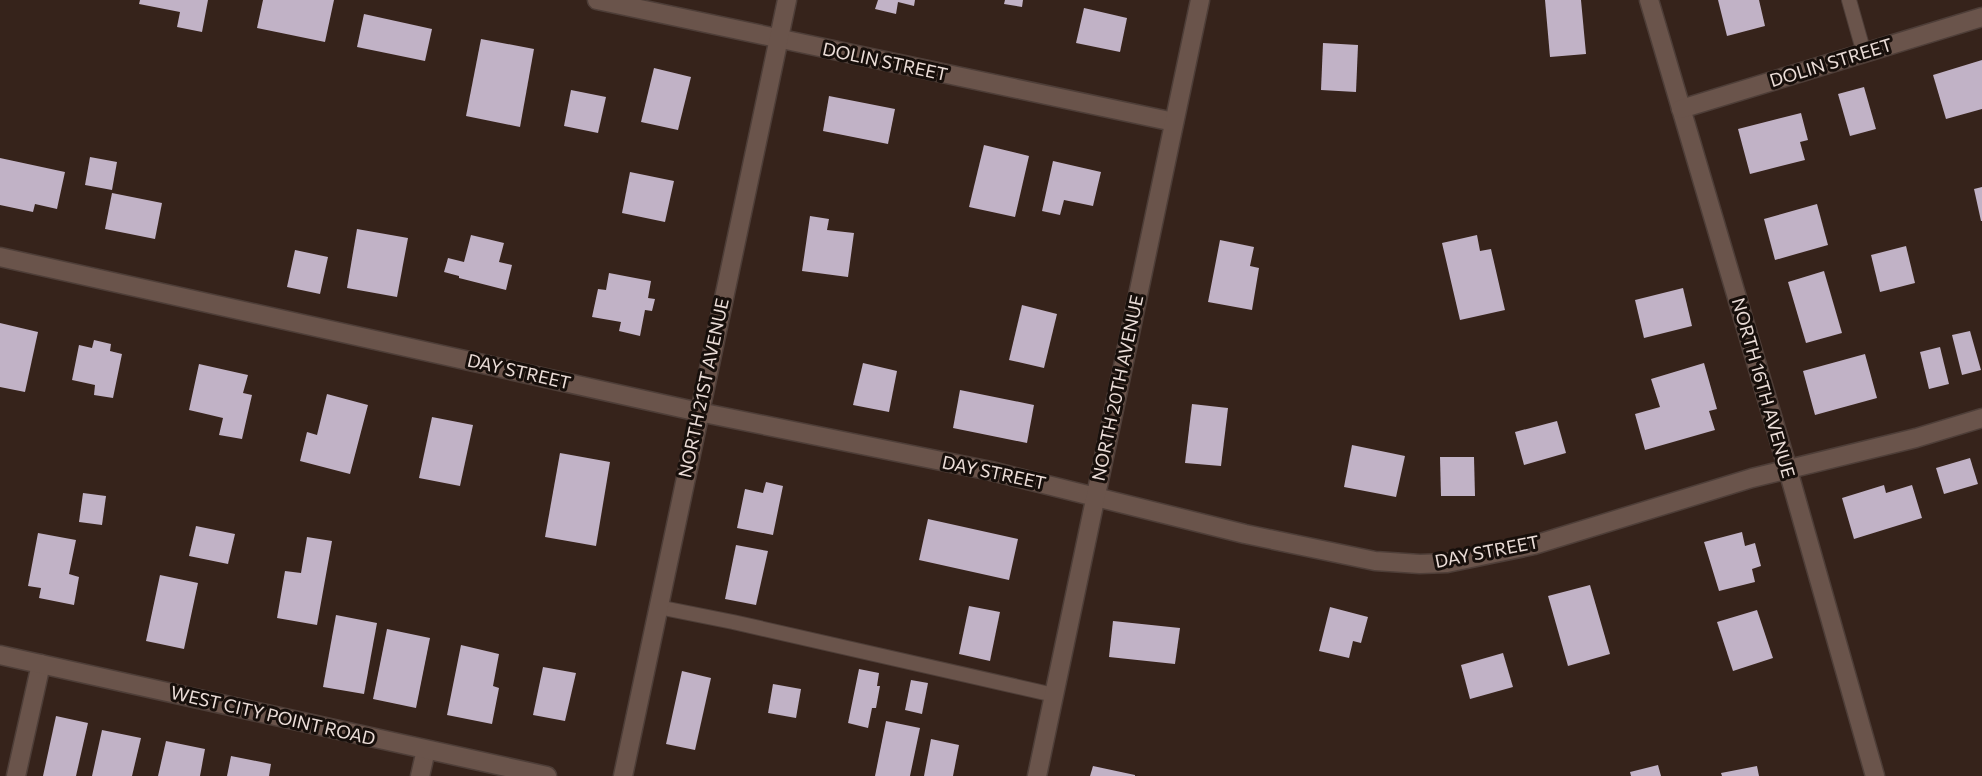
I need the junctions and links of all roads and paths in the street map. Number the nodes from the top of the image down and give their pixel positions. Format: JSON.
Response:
{"nodes":[{"id":1,"x":597,"y":0,"type":"edge"},
{"id":2,"x":787,"y":0,"type":"edge"},
{"id":3,"x":1200,"y":0,"type":"edge"},
{"id":4,"x":1649,"y":0,"type":"edge"},
{"id":5,"x":1850,"y":0,"type":"edge"},
{"id":6,"x":1982,"y":17,"type":"edge"},
{"id":7,"x":779,"y":39,"type":"junction"},
{"id":8,"x":1864,"y":53,"type":"junction"},
{"id":9,"x":1681,"y":109,"type":"junction"},
{"id":10,"x":1174,"y":122,"type":"junction"},
{"id":11,"x":0,"y":257,"type":"edge"},
{"id":12,"x":699,"y":412,"type":"junction"},
{"id":13,"x":1982,"y":418,"type":"edge"},
{"id":14,"x":1788,"y":470,"type":"junction"},
{"id":15,"x":1096,"y":496,"type":"junction"},
{"id":16,"x":658,"y":607,"type":"junction"},
{"id":17,"x":0,"y":655,"type":"edge"},
{"id":18,"x":41,"y":664,"type":"junction"},
{"id":19,"x":1054,"y":695,"type":"junction"},
{"id":20,"x":426,"y":750,"type":"junction"},
{"id":21,"x":16,"y":776,"type":"edge"},
{"id":22,"x":420,"y":776,"type":"edge"},
{"id":23,"x":547,"y":776,"type":"edge"},
{"id":24,"x":623,"y":776,"type":"edge"},
{"id":25,"x":1037,"y":776,"type":"edge"},
{"id":26,"x":1875,"y":776,"type":"edge"}],
"edges":[{"from":1,"to":7,"type":"street","name":"DOLIN STREET"},
{"from":2,"to":7,"type":"street","name":"NORTH 21ST AVENUE"},
{"from":3,"to":10,"type":"street","name":"NORTH 20TH AVENUE"},
{"from":4,"to":9,"type":"street","name":"NORTH 16TH AVENUE"},
{"from":5,"to":8,"type":"lane"},
{"from":6,"to":8,"type":"street","name":"DOLIN STREET"},
{"from":7,"to":10,"type":"street","name":"DOLIN STREET"},
{"from":7,"to":12,"type":"street","name":"NORTH 21ST AVENUE"},
{"from":8,"to":9,"type":"street","name":"DOLIN STREET"},
{"from":9,"to":14,"type":"street","name":"NORTH 16TH AVENUE"},
{"from":10,"to":15,"type":"street","name":"NORTH 20TH AVENUE"},
{"from":11,"to":12,"type":"street","name":"DAY STREET"},
{"from":12,"to":15,"type":"street","name":"DAY STREET"},
{"from":12,"to":16,"type":"street","name":"NORTH 21ST AVENUE"},
{"from":13,"to":14,"type":"street","name":"DAY STREET"},
{"from":14,"to":15,"type":"street","name":"DAY STREET"},
{"from":14,"to":26,"type":"street","name":"NORTH 16TH AVENUE"},
{"from":15,"to":19,"type":"street","name":"NORTH 20TH AVENUE"},
{"from":16,"to":19,"type":"lane"},
{"from":16,"to":24,"type":"street","name":"NORTH 21ST AVENUE"},
{"from":17,"to":18,"type":"street","name":"WEST CITY POINT ROAD"},
{"from":18,"to":20,"type":"street","name":"WEST CITY POINT ROAD"},
{"from":18,"to":21,"type":"street"},
{"from":19,"to":25,"type":"street","name":"NORTH 20TH AVENUE"},
{"from":20,"to":22,"type":"street"},
{"from":20,"to":23,"type":"street","name":"WEST CITY POINT ROAD"}]}
